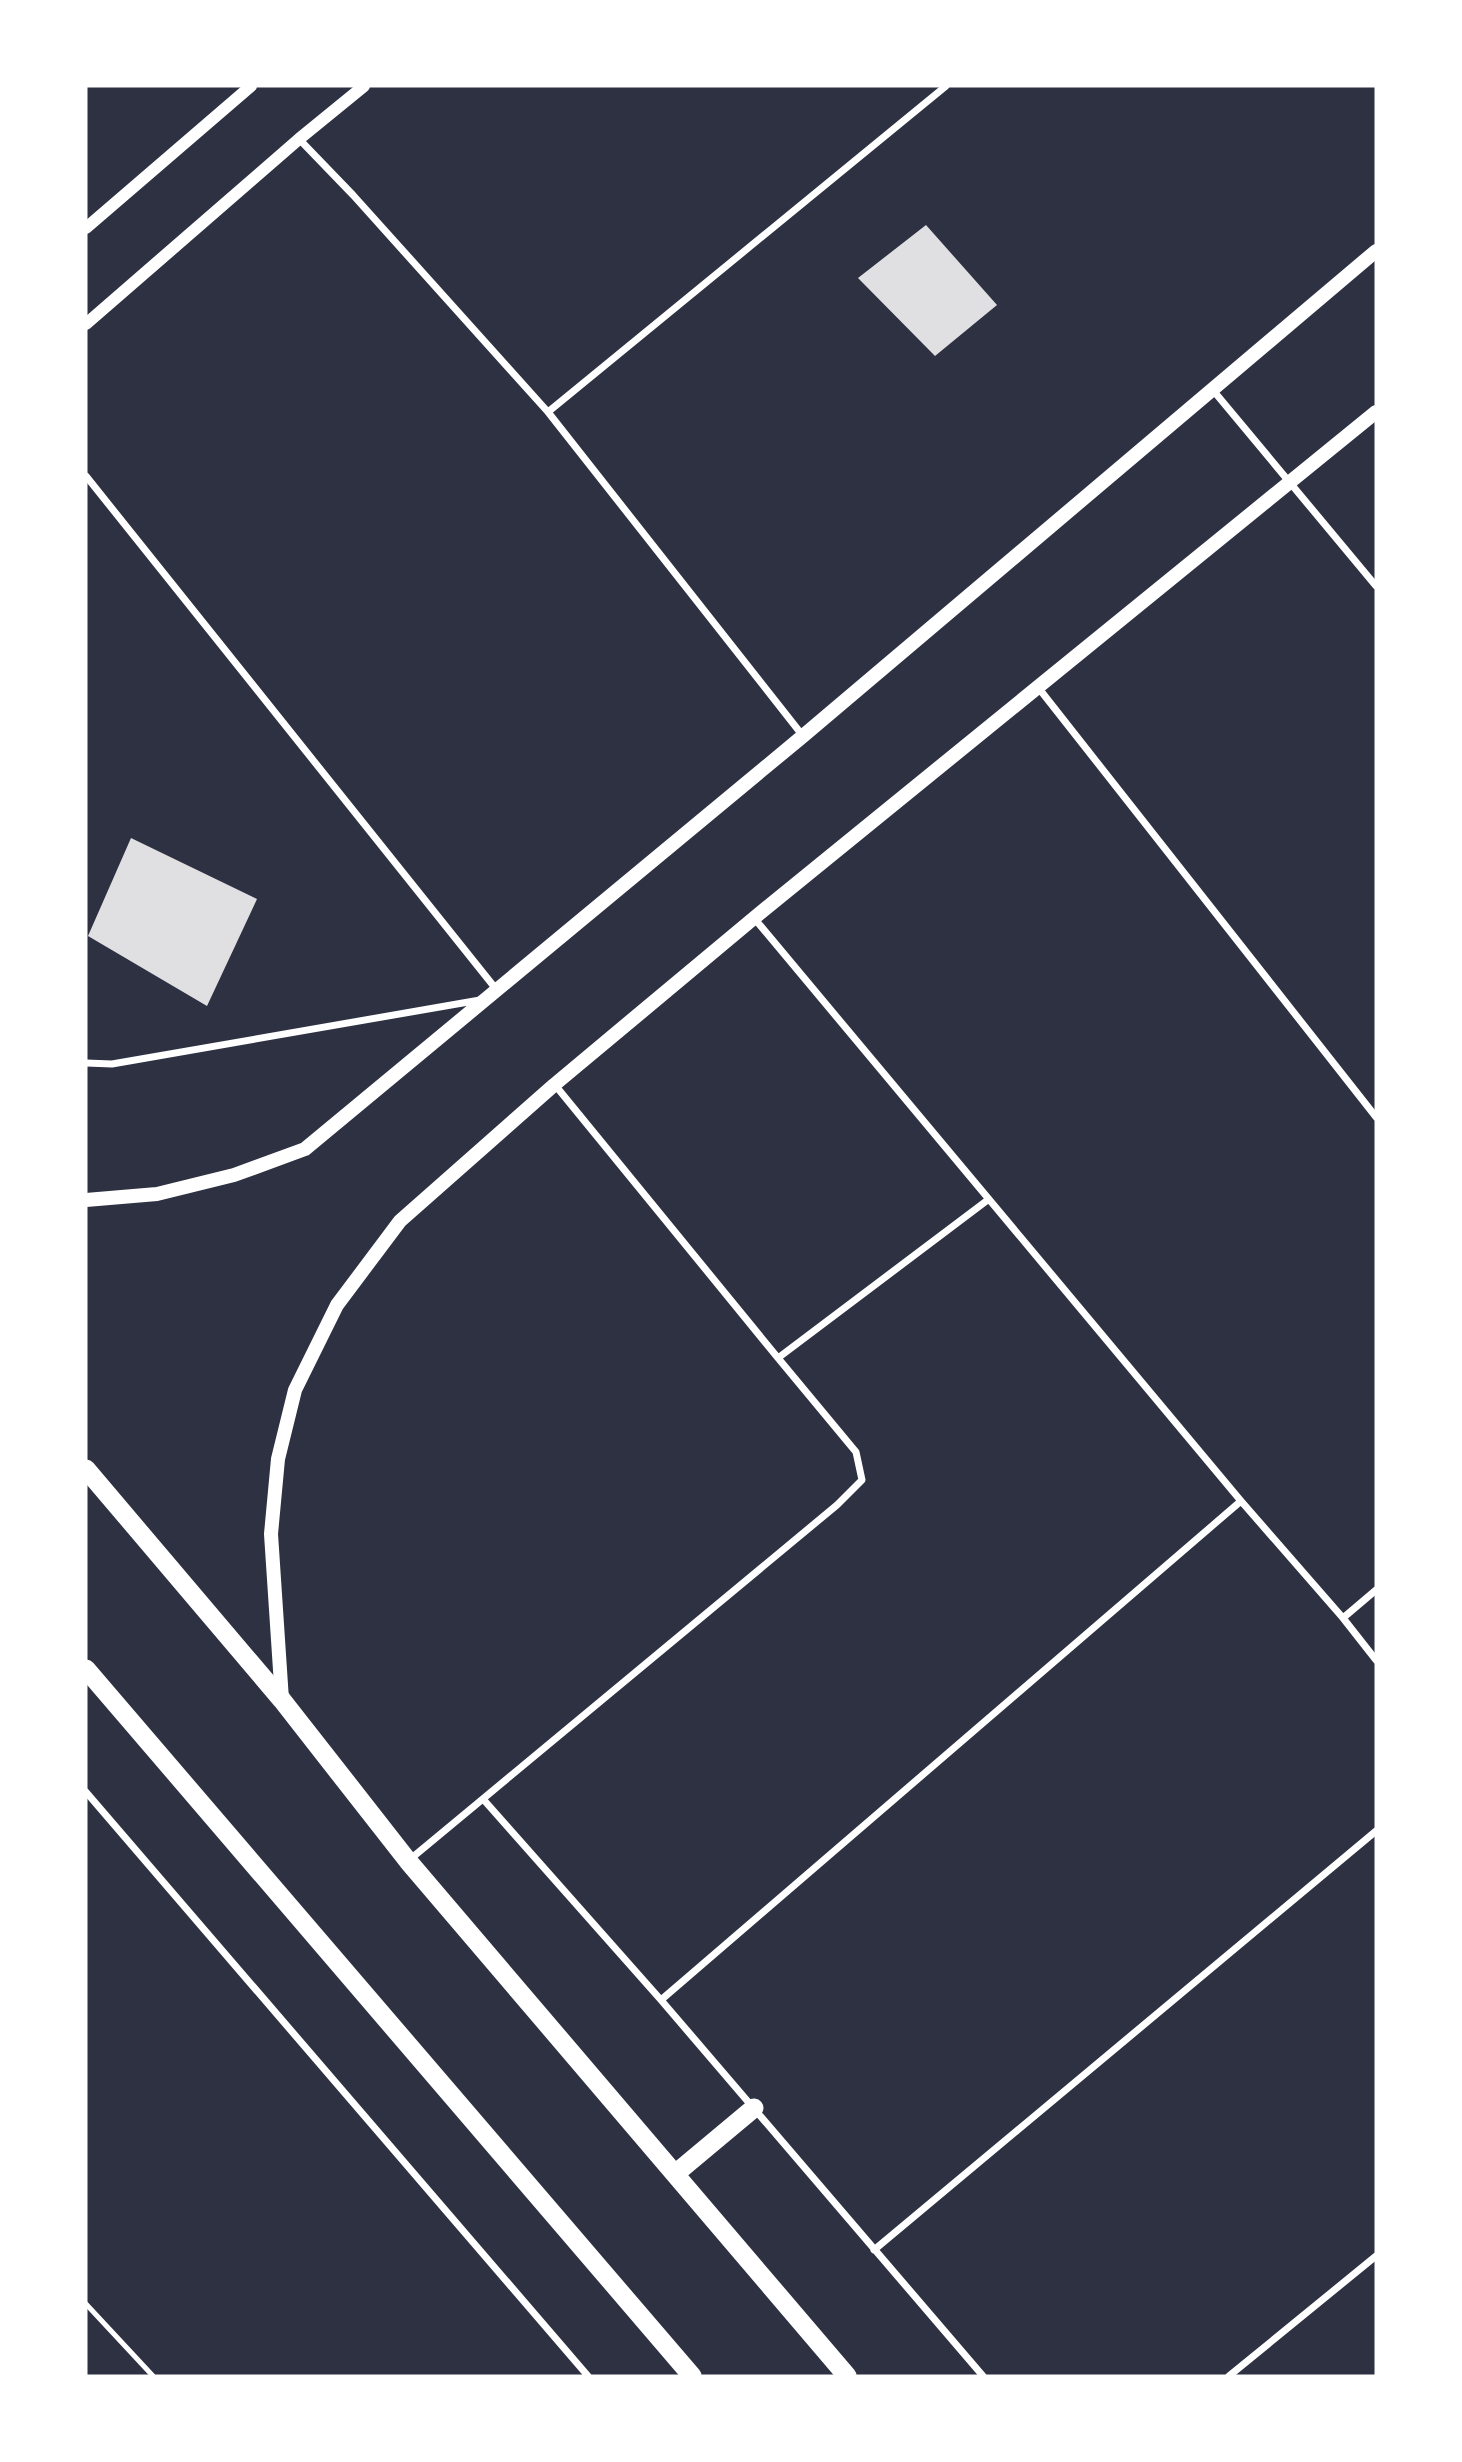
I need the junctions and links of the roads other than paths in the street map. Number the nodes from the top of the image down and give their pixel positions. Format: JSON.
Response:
{"nodes":[{"id":1,"x":251,"y":86,"type":"edge"},
{"id":2,"x":364,"y":86,"type":"edge"},
{"id":3,"x":946,"y":86,"type":"edge"},
{"id":4,"x":299,"y":139,"type":"junction"},
{"id":5,"x":86,"y":228,"type":"edge"},
{"id":6,"x":1376,"y":251,"type":"edge"},
{"id":7,"x":86,"y":324,"type":"edge"},
{"id":8,"x":1212,"y":389,"type":"junction"},
{"id":9,"x":548,"y":412,"type":"junction"},
{"id":10,"x":1376,"y":412,"type":"edge"},
{"id":11,"x":86,"y":476,"type":"edge"},
{"id":12,"x":1289,"y":483,"type":"junction"},
{"id":13,"x":1376,"y":586,"type":"edge"},
{"id":14,"x":1037,"y":686,"type":"junction"},
{"id":15,"x":803,"y":736,"type":"junction"},
{"id":16,"x":754,"y":918,"type":"junction"},
{"id":17,"x":496,"y":989,"type":"junction"},
{"id":18,"x":484,"y":999,"type":"junction"},
{"id":19,"x":86,"y":1063,"type":"edge"},
{"id":20,"x":554,"y":1084,"type":"junction"},
{"id":21,"x":1376,"y":1116,"type":"edge"},
{"id":22,"x":989,"y":1199,"type":"junction"},
{"id":23,"x":86,"y":1200,"type":"edge"},
{"id":24,"x":778,"y":1358,"type":"junction"},
{"id":25,"x":86,"y":1469,"type":"edge"},
{"id":26,"x":1241,"y":1501,"type":"junction"},
{"id":27,"x":1376,"y":1590,"type":"edge"},
{"id":28,"x":1343,"y":1618,"type":"junction"},
{"id":29,"x":1376,"y":1660,"type":"edge"},
{"id":30,"x":86,"y":1669,"type":"edge"},
{"id":31,"x":282,"y":1700,"type":"junction"},
{"id":32,"x":86,"y":1792,"type":"edge"},
{"id":33,"x":483,"y":1799,"type":"junction"},
{"id":34,"x":1376,"y":1831,"type":"edge"},
{"id":35,"x":408,"y":1861,"type":"junction"},
{"id":36,"x":661,"y":2000,"type":"junction"},
{"id":37,"x":754,"y":2108,"type":"junction"},
{"id":38,"x":675,"y":2174,"type":"junction"},
{"id":39,"x":874,"y":2250,"type":"junction"},
{"id":40,"x":1376,"y":2256,"type":"edge"},
{"id":41,"x":86,"y":2304,"type":"edge"},
{"id":42,"x":153,"y":2376,"type":"edge"},
{"id":43,"x":588,"y":2376,"type":"edge"},
{"id":44,"x":692,"y":2376,"type":"edge"},
{"id":45,"x":847,"y":2376,"type":"edge"},
{"id":46,"x":983,"y":2376,"type":"edge"},
{"id":47,"x":1229,"y":2376,"type":"edge"}],
"edges":[{"from":1,"to":5,"type":"street"},
{"from":2,"to":4,"type":"street"},
{"from":3,"to":9,"type":"street"},
{"from":4,"to":7,"type":"street"},
{"from":4,"to":9,"type":"street"},
{"from":6,"to":8,"type":"main road"},
{"from":8,"to":12,"type":"street"},
{"from":8,"to":15,"type":"main road"},
{"from":9,"to":15,"type":"street"},
{"from":10,"to":12,"type":"main road"},
{"from":11,"to":17,"type":"street"},
{"from":12,"to":13,"type":"street"},
{"from":12,"to":14,"type":"main road"},
{"from":14,"to":16,"type":"main road"},
{"from":14,"to":21,"type":"street"},
{"from":15,"to":17,"type":"main road"},
{"from":16,"to":20,"type":"main road"},
{"from":16,"to":22,"type":"street"},
{"from":17,"to":18,"type":"main road"},
{"from":18,"to":19,"type":"street"},
{"from":18,"to":23,"type":"main road"},
{"from":20,"to":24,"type":"street"},
{"from":20,"to":31,"type":"main road"},
{"from":22,"to":24,"type":"street"},
{"from":22,"to":26,"type":"street"},
{"from":24,"to":33,"type":"street"},
{"from":25,"to":31,"type":"highway"},
{"from":26,"to":28,"type":"street"},
{"from":26,"to":36,"type":"street"},
{"from":27,"to":28,"type":"street"},
{"from":28,"to":29,"type":"street"},
{"from":30,"to":44,"type":"highway"},
{"from":31,"to":35,"type":"highway"},
{"from":32,"to":43,"type":"street"},
{"from":33,"to":35,"type":"street"},
{"from":33,"to":36,"type":"street"},
{"from":34,"to":39,"type":"street"},
{"from":35,"to":38,"type":"highway"},
{"from":36,"to":37,"type":"street"},
{"from":37,"to":38,"type":"highway"},
{"from":37,"to":39,"type":"street"},
{"from":38,"to":45,"type":"highway"},
{"from":39,"to":46,"type":"street"},
{"from":40,"to":47,"type":"street"},
{"from":41,"to":42,"type":"lane"}]}
